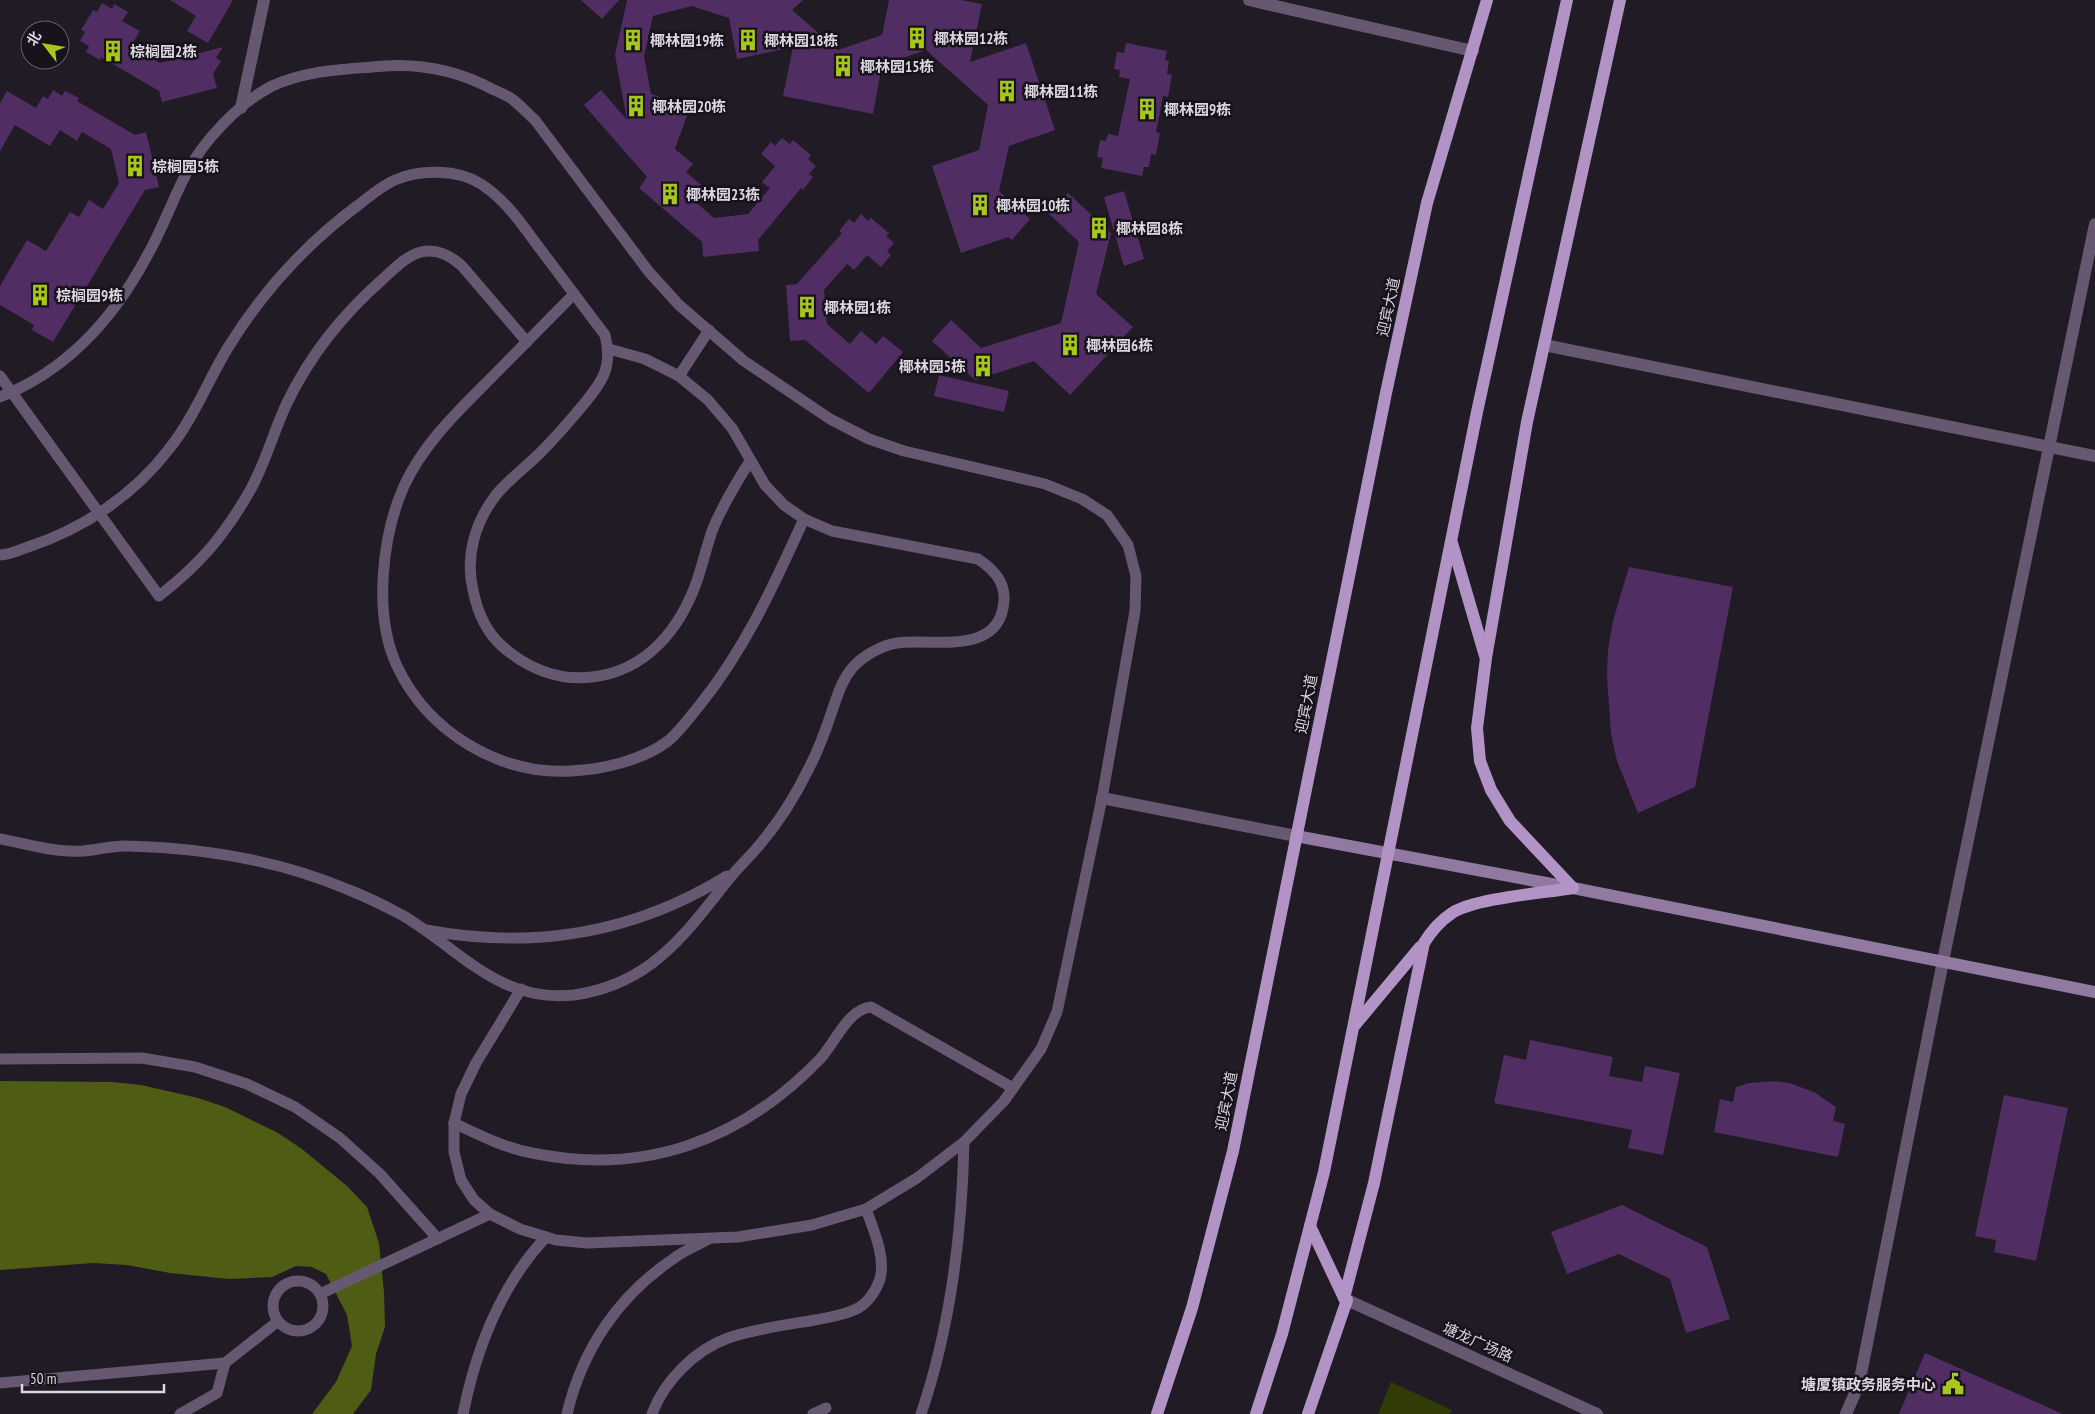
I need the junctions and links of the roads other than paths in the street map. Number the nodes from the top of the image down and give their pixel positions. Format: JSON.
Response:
{"nodes":[{"id":1,"x":264,"y":0,"type":"edge"},
{"id":2,"x":1249,"y":0,"type":"edge"},
{"id":3,"x":1487,"y":0,"type":"edge"},
{"id":4,"x":1567,"y":0,"type":"edge"},
{"id":5,"x":1620,"y":0,"type":"edge"},
{"id":6,"x":1473,"y":51,"type":"junction"},
{"id":7,"x":241,"y":108,"type":"junction"},
{"id":8,"x":2095,"y":224,"type":"edge"},
{"id":9,"x":574,"y":294,"type":"junction"},
{"id":10,"x":709,"y":330,"type":"junction"},
{"id":11,"x":527,"y":342,"type":"junction"},
{"id":12,"x":1544,"y":345,"type":"junction"},
{"id":13,"x":609,"y":350,"type":"junction"},
{"id":14,"x":0,"y":376,"type":"edge"},
{"id":15,"x":678,"y":376,"type":"junction"},
{"id":16,"x":12,"y":392,"type":"junction"},
{"id":17,"x":0,"y":397,"type":"edge"},
{"id":18,"x":2050,"y":446,"type":"junction"},
{"id":19,"x":2095,"y":456,"type":"edge"},
{"id":20,"x":750,"y":461,"type":"junction"},
{"id":21,"x":100,"y":513,"type":"junction"},
{"id":22,"x":804,"y":519,"type":"junction"},
{"id":23,"x":1451,"y":542,"type":"junction"},
{"id":24,"x":0,"y":555,"type":"edge"},
{"id":25,"x":1486,"y":658,"type":"junction"},
{"id":26,"x":1102,"y":798,"type":"junction"},
{"id":27,"x":1296,"y":836,"type":"junction"},
{"id":28,"x":0,"y":838,"type":"edge"},
{"id":29,"x":1388,"y":854,"type":"junction"},
{"id":30,"x":735,"y":871,"type":"junction"},
{"id":31,"x":1573,"y":888,"type":"junction"},
{"id":32,"x":422,"y":929,"type":"junction"},
{"id":33,"x":1424,"y":943,"type":"junction"},
{"id":34,"x":1942,"y":961,"type":"junction"},
{"id":35,"x":522,"y":989,"type":"junction"},
{"id":36,"x":2095,"y":992,"type":"edge"},
{"id":37,"x":1353,"y":1027,"type":"junction"},
{"id":38,"x":0,"y":1059,"type":"edge"},
{"id":39,"x":1013,"y":1088,"type":"junction"},
{"id":40,"x":454,"y":1123,"type":"junction"},
{"id":41,"x":964,"y":1142,"type":"junction"},
{"id":42,"x":866,"y":1209,"type":"junction"},
{"id":43,"x":490,"y":1214,"type":"junction"},
{"id":44,"x":1310,"y":1226,"type":"junction"},
{"id":45,"x":546,"y":1237,"type":"junction"},
{"id":46,"x":711,"y":1238,"type":"junction"},
{"id":47,"x":438,"y":1239,"type":"junction"},
{"id":48,"x":325,"y":1292,"type":"junction"},
{"id":49,"x":1345,"y":1299,"type":"junction"},
{"id":50,"x":277,"y":1322,"type":"junction"},
{"id":51,"x":225,"y":1362,"type":"junction"},
{"id":52,"x":0,"y":1383,"type":"edge"},
{"id":53,"x":826,"y":1408,"type":"dead end"},
{"id":54,"x":180,"y":1414,"type":"edge"},
{"id":55,"x":462,"y":1414,"type":"edge"},
{"id":56,"x":567,"y":1414,"type":"edge"},
{"id":57,"x":652,"y":1414,"type":"edge"},
{"id":58,"x":813,"y":1414,"type":"edge"},
{"id":59,"x":921,"y":1414,"type":"edge"},
{"id":60,"x":1157,"y":1414,"type":"edge"},
{"id":61,"x":1256,"y":1414,"type":"edge"},
{"id":62,"x":1308,"y":1414,"type":"edge"},
{"id":63,"x":1597,"y":1414,"type":"edge"},
{"id":64,"x":1846,"y":1414,"type":"edge"}],
"edges":[{"from":1,"to":7,"type":"street"},
{"from":2,"to":6,"type":"street"},
{"from":3,"to":6,"type":"main road","name":"迎宾大道"},
{"from":4,"to":23,"type":"main road"},
{"from":5,"to":12,"type":"main road"},
{"from":6,"to":27,"type":"main road","name":"迎宾大道"},
{"from":7,"to":10,"type":"lane"},
{"from":7,"to":16,"type":"lane"},
{"from":8,"to":18,"type":"street"},
{"from":9,"to":11,"type":"lane"},
{"from":9,"to":13,"type":"lane"},
{"from":9,"to":21,"type":"lane"},
{"from":10,"to":15,"type":"lane"},
{"from":10,"to":26,"type":"lane"},
{"from":11,"to":21,"type":"lane"},
{"from":11,"to":22,"type":"lane"},
{"from":12,"to":18,"type":"street"},
{"from":12,"to":25,"type":"main road"},
{"from":13,"to":15,"type":"lane"},
{"from":13,"to":20,"type":"lane"},
{"from":14,"to":16,"type":"lane"},
{"from":15,"to":20,"type":"lane"},
{"from":16,"to":17,"type":"lane"},
{"from":16,"to":21,"type":"lane"},
{"from":18,"to":19,"type":"street"},
{"from":18,"to":34,"type":"street"},
{"from":20,"to":22,"type":"lane"},
{"from":21,"to":24,"type":"lane"},
{"from":22,"to":30,"type":"lane"},
{"from":23,"to":25,"type":"main road"},
{"from":23,"to":29,"type":"main road"},
{"from":25,"to":31,"type":"main road"},
{"from":26,"to":27,"type":"street"},
{"from":26,"to":39,"type":"lane"},
{"from":27,"to":29,"type":"street"},
{"from":27,"to":60,"type":"main road","name":"迎宾大道"},
{"from":28,"to":32,"type":"lane"},
{"from":29,"to":31,"type":"street"},
{"from":29,"to":37,"type":"main road"},
{"from":30,"to":32,"type":"lane"},
{"from":30,"to":35,"type":"lane"},
{"from":31,"to":33,"type":"main road"},
{"from":31,"to":34,"type":"street"},
{"from":32,"to":35,"type":"lane"},
{"from":33,"to":37,"type":"main road"},
{"from":33,"to":49,"type":"main road"},
{"from":34,"to":36,"type":"street"},
{"from":34,"to":64,"type":"street"},
{"from":35,"to":40,"type":"lane"},
{"from":37,"to":44,"type":"main road"},
{"from":38,"to":47,"type":"lane"},
{"from":39,"to":40,"type":"lane"},
{"from":39,"to":41,"type":"lane"},
{"from":40,"to":43,"type":"lane"},
{"from":41,"to":42,"type":"lane"},
{"from":41,"to":59,"type":"lane"},
{"from":42,"to":46,"type":"lane"},
{"from":42,"to":57,"type":"lane"},
{"from":43,"to":45,"type":"lane"},
{"from":43,"to":47,"type":"lane"},
{"from":44,"to":49,"type":"main road"},
{"from":44,"to":61,"type":"main road"},
{"from":45,"to":46,"type":"lane"},
{"from":45,"to":55,"type":"lane"},
{"from":46,"to":56,"type":"lane"},
{"from":47,"to":48,"type":"lane"},
{"from":48,"to":50,"type":"lane"},
{"from":48,"to":50,"type":"lane"},
{"from":49,"to":62,"type":"main road"},
{"from":49,"to":63,"type":"street","name":"塘龙广场路"},
{"from":50,"to":51,"type":"lane"},
{"from":51,"to":52,"type":"lane"},
{"from":51,"to":54,"type":"lane"},
{"from":53,"to":58,"type":"lane"}]}
